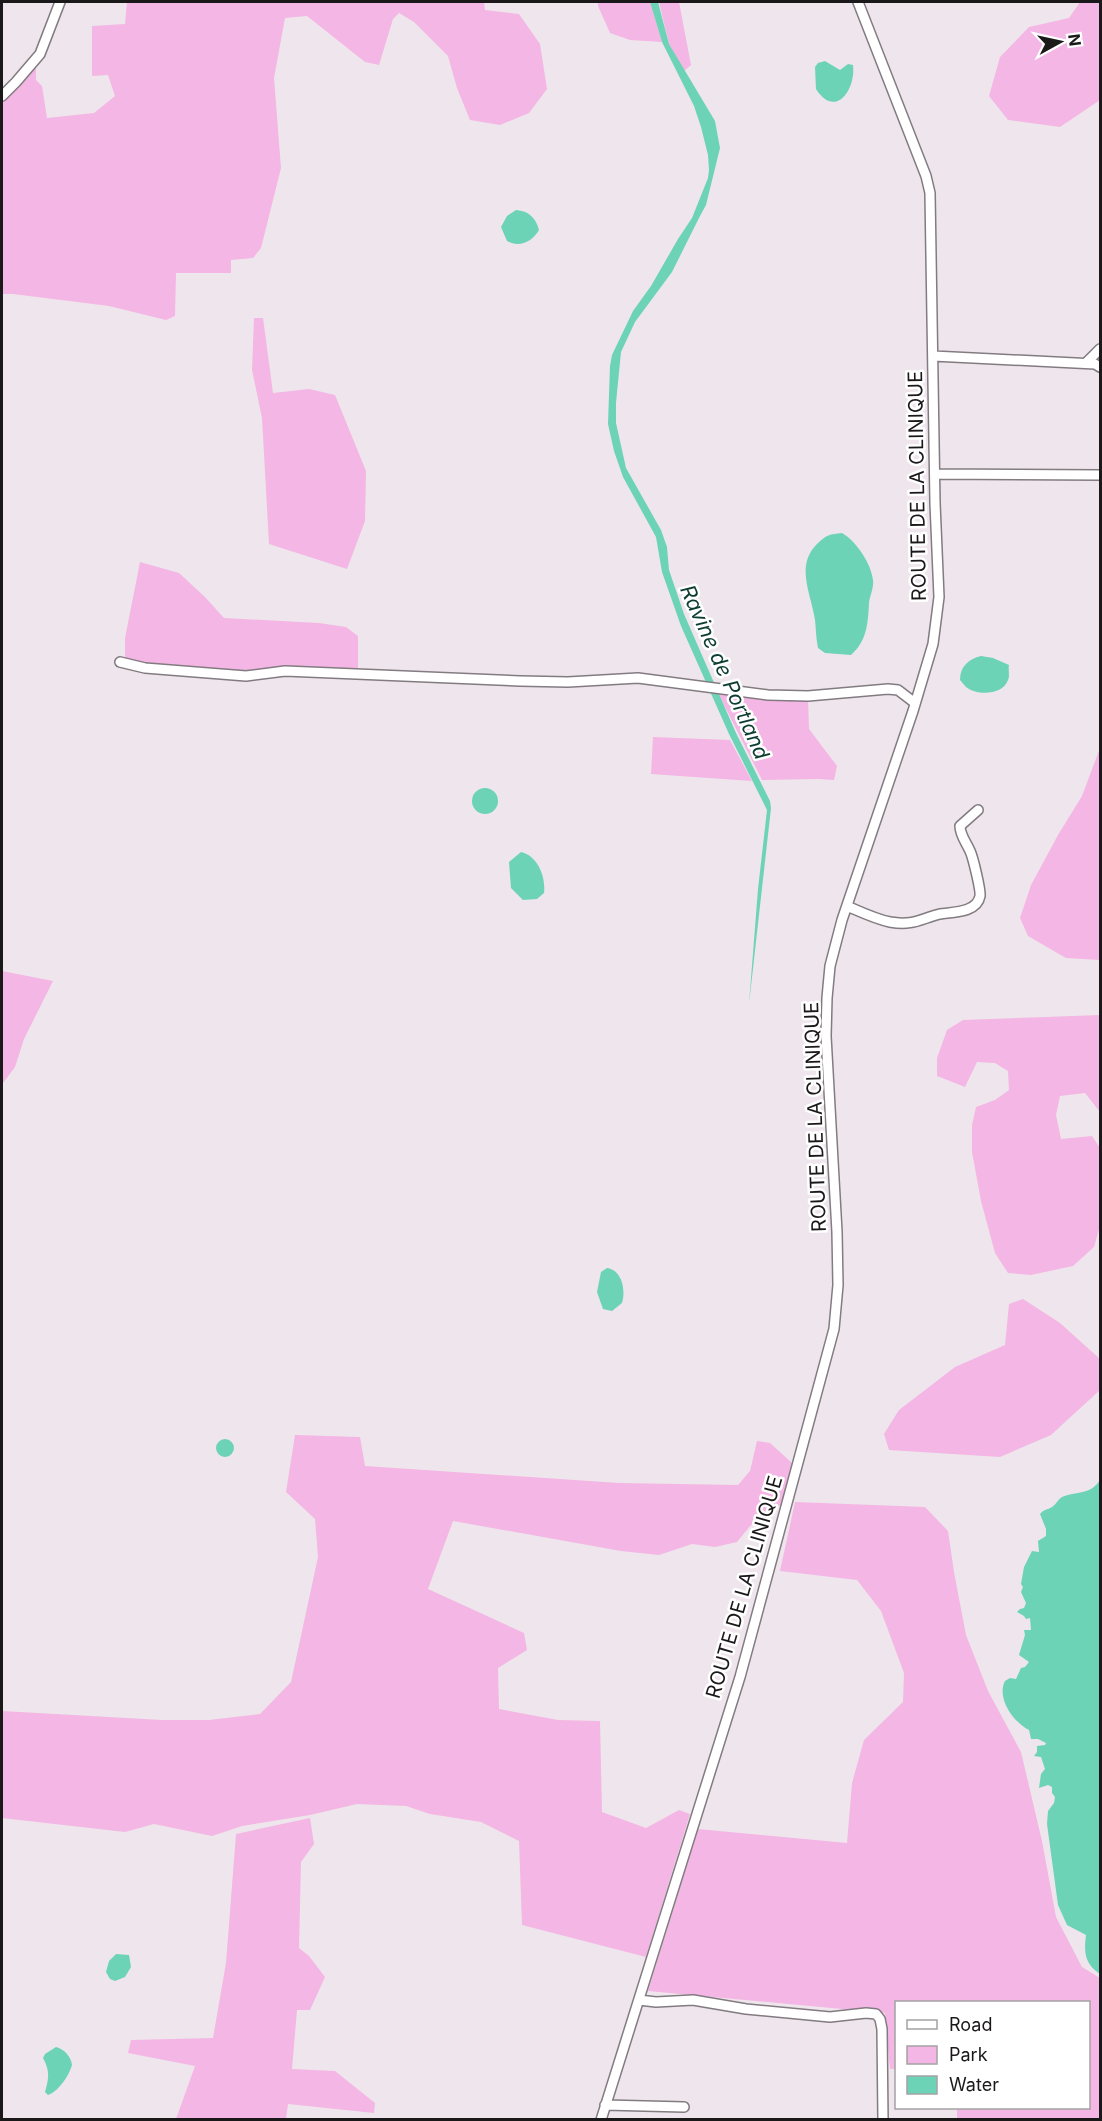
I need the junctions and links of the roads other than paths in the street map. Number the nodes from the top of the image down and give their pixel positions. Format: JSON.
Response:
{"nodes":[{"id":1,"x":60,"y":2,"type":"edge"},
{"id":2,"x":858,"y":2,"type":"edge"},
{"id":3,"x":2,"y":96,"type":"edge"},
{"id":4,"x":1101,"y":349,"type":"edge"},
{"id":5,"x":933,"y":356,"type":"junction"},
{"id":6,"x":1086,"y":363,"type":"junction"},
{"id":7,"x":1101,"y":367,"type":"edge"},
{"id":8,"x":934,"y":474,"type":"junction"},
{"id":9,"x":1101,"y":475,"type":"edge"},
{"id":10,"x":120,"y":662,"type":"dead end"},
{"id":11,"x":915,"y":703,"type":"junction"},
{"id":12,"x":978,"y":810,"type":"dead end"},
{"id":13,"x":847,"y":906,"type":"junction"},
{"id":14,"x":639,"y":2000,"type":"junction"},
{"id":15,"x":605,"y":2104,"type":"junction"},
{"id":16,"x":684,"y":2107,"type":"dead end"},
{"id":17,"x":601,"y":2120,"type":"edge"},
{"id":18,"x":884,"y":2120,"type":"edge"}],
"edges":[{"from":1,"to":3,"type":"street"},
{"from":2,"to":5,"type":"street","name":"ROUTE DE LA CLINIQUE"},
{"from":4,"to":6,"type":"street"},
{"from":5,"to":6,"type":"street"},
{"from":5,"to":8,"type":"street","name":"ROUTE DE LA CLINIQUE"},
{"from":6,"to":7,"type":"street"},
{"from":8,"to":9,"type":"street"},
{"from":8,"to":11,"type":"street","name":"ROUTE DE LA CLINIQUE"},
{"from":10,"to":11,"type":"street"},
{"from":11,"to":13,"type":"street","name":"ROUTE DE LA CLINIQUE"},
{"from":12,"to":13,"type":"street"},
{"from":13,"to":14,"type":"street","name":"ROUTE DE LA CLINIQUE"},
{"from":14,"to":15,"type":"street","name":"ROUTE DE LA CLINIQUE"},
{"from":14,"to":18,"type":"street"},
{"from":15,"to":16,"type":"street"},
{"from":15,"to":17,"type":"street","name":"ROUTE DE LA CLINIQUE"}]}
